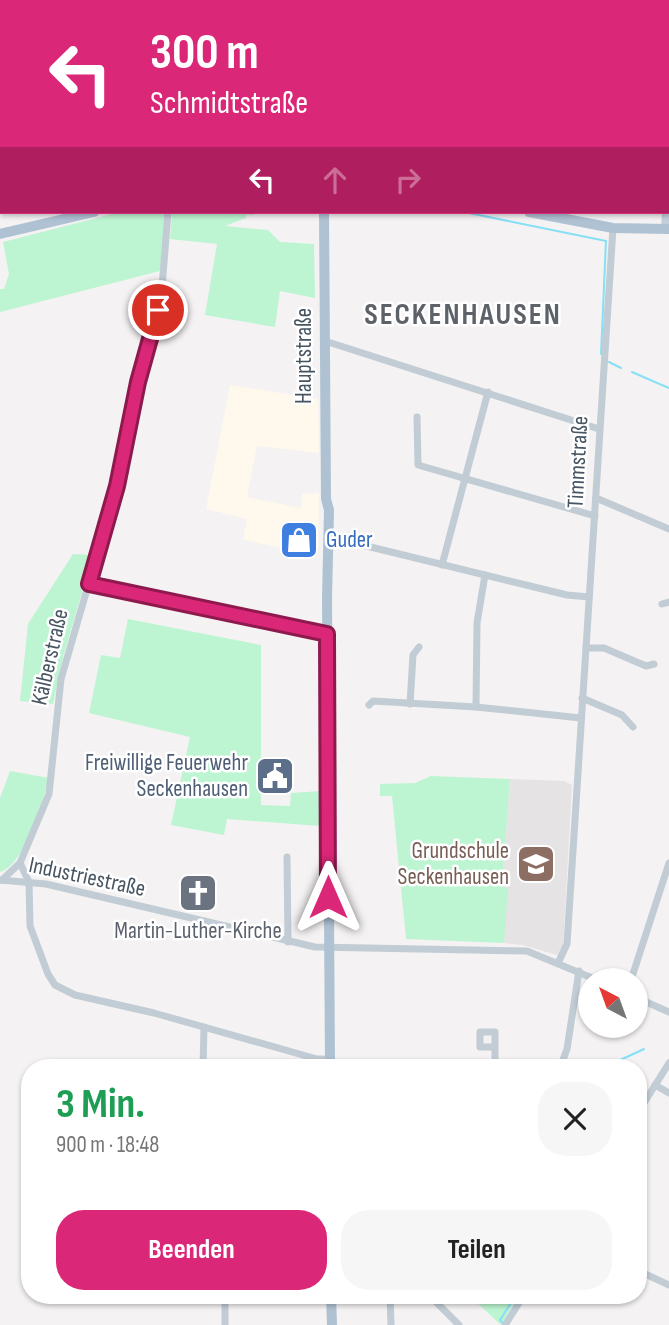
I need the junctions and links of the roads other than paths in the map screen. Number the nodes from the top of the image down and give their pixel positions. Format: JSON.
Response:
{"nodes":[{"id":1,"x":85,"y":214,"type":"edge"},
{"id":2,"x":168,"y":214,"type":"edge"},
{"id":3,"x":324,"y":214,"type":"edge"},
{"id":4,"x":539,"y":214,"type":"edge"},
{"id":5,"x":613,"y":228,"type":"junction"},
{"id":6,"x":667,"y":229,"type":"edge"},
{"id":7,"x":0,"y":234,"type":"edge"},
{"id":8,"x":325,"y":341,"type":"junction"},
{"id":9,"x":488,"y":393,"type":"junction"},
{"id":10,"x":417,"y":417,"type":"dead end"},
{"id":11,"x":599,"y":429,"type":"junction"},
{"id":12,"x":463,"y":479,"type":"junction"},
{"id":13,"x":596,"y":498,"type":"junction"},
{"id":14,"x":595,"y":516,"type":"junction"},
{"id":15,"x":669,"y":529,"type":"edge"},
{"id":16,"x":326,"y":539,"type":"junction"},
{"id":17,"x":442,"y":565,"type":"junction"},
{"id":18,"x":485,"y":575,"type":"junction"},
{"id":19,"x":89,"y":584,"type":"junction"},
{"id":20,"x":589,"y":597,"type":"junction"},
{"id":21,"x":327,"y":634,"type":"junction"},
{"id":22,"x":419,"y":647,"type":"dead end"},
{"id":23,"x":586,"y":648,"type":"junction"},
{"id":24,"x":654,"y":664,"type":"dead end"},
{"id":25,"x":582,"y":698,"type":"junction"},
{"id":26,"x":410,"y":704,"type":"junction"},
{"id":27,"x":369,"y":705,"type":"dead end"},
{"id":28,"x":475,"y":707,"type":"junction"},
{"id":29,"x":581,"y":718,"type":"junction"},
{"id":30,"x":633,"y":727,"type":"dead end"},
{"id":31,"x":287,"y":857,"type":"dead end"},
{"id":32,"x":20,"y":863,"type":"junction"},
{"id":33,"x":669,"y":863,"type":"edge"},
{"id":34,"x":1,"y":880,"type":"edge"},
{"id":35,"x":29,"y":882,"type":"junction"},
{"id":36,"x":288,"y":942,"type":"junction"},
{"id":37,"x":329,"y":948,"type":"junction"},
{"id":38,"x":558,"y":963,"type":"junction"},
{"id":39,"x":635,"y":968,"type":"edge"},
{"id":40,"x":578,"y":971,"type":"edge"},
{"id":41,"x":578,"y":978,"type":"edge"},
{"id":42,"x":648,"y":1003,"type":"edge"},
{"id":43,"x":669,"y":1012,"type":"edge"},
{"id":44,"x":204,"y":1027,"type":"junction"},
{"id":45,"x":495,"y":1047,"type":"dead end"},
{"id":46,"x":203,"y":1059,"type":"edge"},
{"id":47,"x":317,"y":1059,"type":"edge"},
{"id":48,"x":330,"y":1059,"type":"edge"},
{"id":49,"x":495,"y":1059,"type":"edge"},
{"id":50,"x":563,"y":1059,"type":"edge"},
{"id":51,"x":669,"y":1063,"type":"edge"},
{"id":52,"x":655,"y":1086,"type":"junction"},
{"id":53,"x":669,"y":1093,"type":"edge"},
{"id":54,"x":647,"y":1098,"type":"edge"},
{"id":55,"x":647,"y":1275,"type":"edge"},
{"id":56,"x":669,"y":1285,"type":"edge"},
{"id":57,"x":225,"y":1304,"type":"edge"},
{"id":58,"x":331,"y":1304,"type":"edge"},
{"id":59,"x":390,"y":1304,"type":"edge"},
{"id":60,"x":438,"y":1304,"type":"edge"},
{"id":61,"x":518,"y":1304,"type":"edge"},
{"id":62,"x":225,"y":1325,"type":"edge"},
{"id":63,"x":332,"y":1325,"type":"edge"},
{"id":64,"x":391,"y":1325,"type":"edge"},
{"id":65,"x":459,"y":1325,"type":"edge"},
{"id":66,"x":505,"y":1325,"type":"edge"}],
"edges":[{"from":1,"to":7,"type":"main road"},
{"from":2,"to":19,"type":"street","name":"Kälberstraße"},
{"from":3,"to":8,"type":"main road","name":"Hauptstraße"},
{"from":4,"to":5,"type":"main road"},
{"from":5,"to":6,"type":"main road"},
{"from":5,"to":11,"type":"street","name":"Timmstraße"},
{"from":8,"to":9,"type":"street"},
{"from":8,"to":16,"type":"main road","name":"Hauptstraße"},
{"from":9,"to":11,"type":"street"},
{"from":9,"to":12,"type":"street"},
{"from":10,"to":12,"type":"street"},
{"from":11,"to":13,"type":"street","name":"Timmstraße"},
{"from":12,"to":14,"type":"street"},
{"from":12,"to":17,"type":"street"},
{"from":13,"to":14,"type":"street","name":"Timmstraße"},
{"from":13,"to":15,"type":"street"},
{"from":14,"to":20,"type":"street","name":"Timmstraße"},
{"from":16,"to":17,"type":"street"},
{"from":16,"to":21,"type":"main road","name":"Hauptstraße"},
{"from":17,"to":18,"type":"street"},
{"from":18,"to":20,"type":"street"},
{"from":18,"to":28,"type":"street"},
{"from":19,"to":21,"type":"street"},
{"from":19,"to":32,"type":"street","name":"Kälberstraße"},
{"from":20,"to":23,"type":"street","name":"Timmstraße"},
{"from":21,"to":37,"type":"main road","name":"Hauptstraße"},
{"from":22,"to":26,"type":"street"},
{"from":23,"to":24,"type":"street"},
{"from":23,"to":25,"type":"street","name":"Timmstraße"},
{"from":25,"to":29,"type":"street","name":"Timmstraße"},
{"from":25,"to":30,"type":"street"},
{"from":26,"to":27,"type":"street"},
{"from":26,"to":28,"type":"street"},
{"from":28,"to":29,"type":"street"},
{"from":29,"to":38,"type":"street","name":"Timmstraße"},
{"from":31,"to":36,"type":"street"},
{"from":32,"to":34,"type":"street","name":"Kälberstraße"},
{"from":32,"to":35,"type":"street"},
{"from":33,"to":39,"type":"street"},
{"from":34,"to":35,"type":"street","name":"Industriestraße"},
{"from":35,"to":36,"type":"street","name":"Industriestraße"},
{"from":35,"to":44,"type":"street"},
{"from":36,"to":37,"type":"street","name":"Industriestraße"},
{"from":37,"to":38,"type":"street","name":"Industriestraße"},
{"from":37,"to":48,"type":"main road","name":"Hauptstraße"},
{"from":38,"to":40,"type":"street","name":"Industriestraße"},
{"from":41,"to":50,"type":"street"},
{"from":42,"to":43,"type":"street"},
{"from":44,"to":46,"type":"street"},
{"from":44,"to":47,"type":"street"},
{"from":45,"to":49,"type":"street"},
{"from":51,"to":52,"type":"street"},
{"from":52,"to":53,"type":"street"},
{"from":52,"to":54,"type":"street"},
{"from":55,"to":56,"type":"street"},
{"from":57,"to":62,"type":"street"},
{"from":58,"to":63,"type":"main road"},
{"from":59,"to":64,"type":"street"},
{"from":60,"to":65,"type":"street"},
{"from":61,"to":66,"type":"street"}]}
